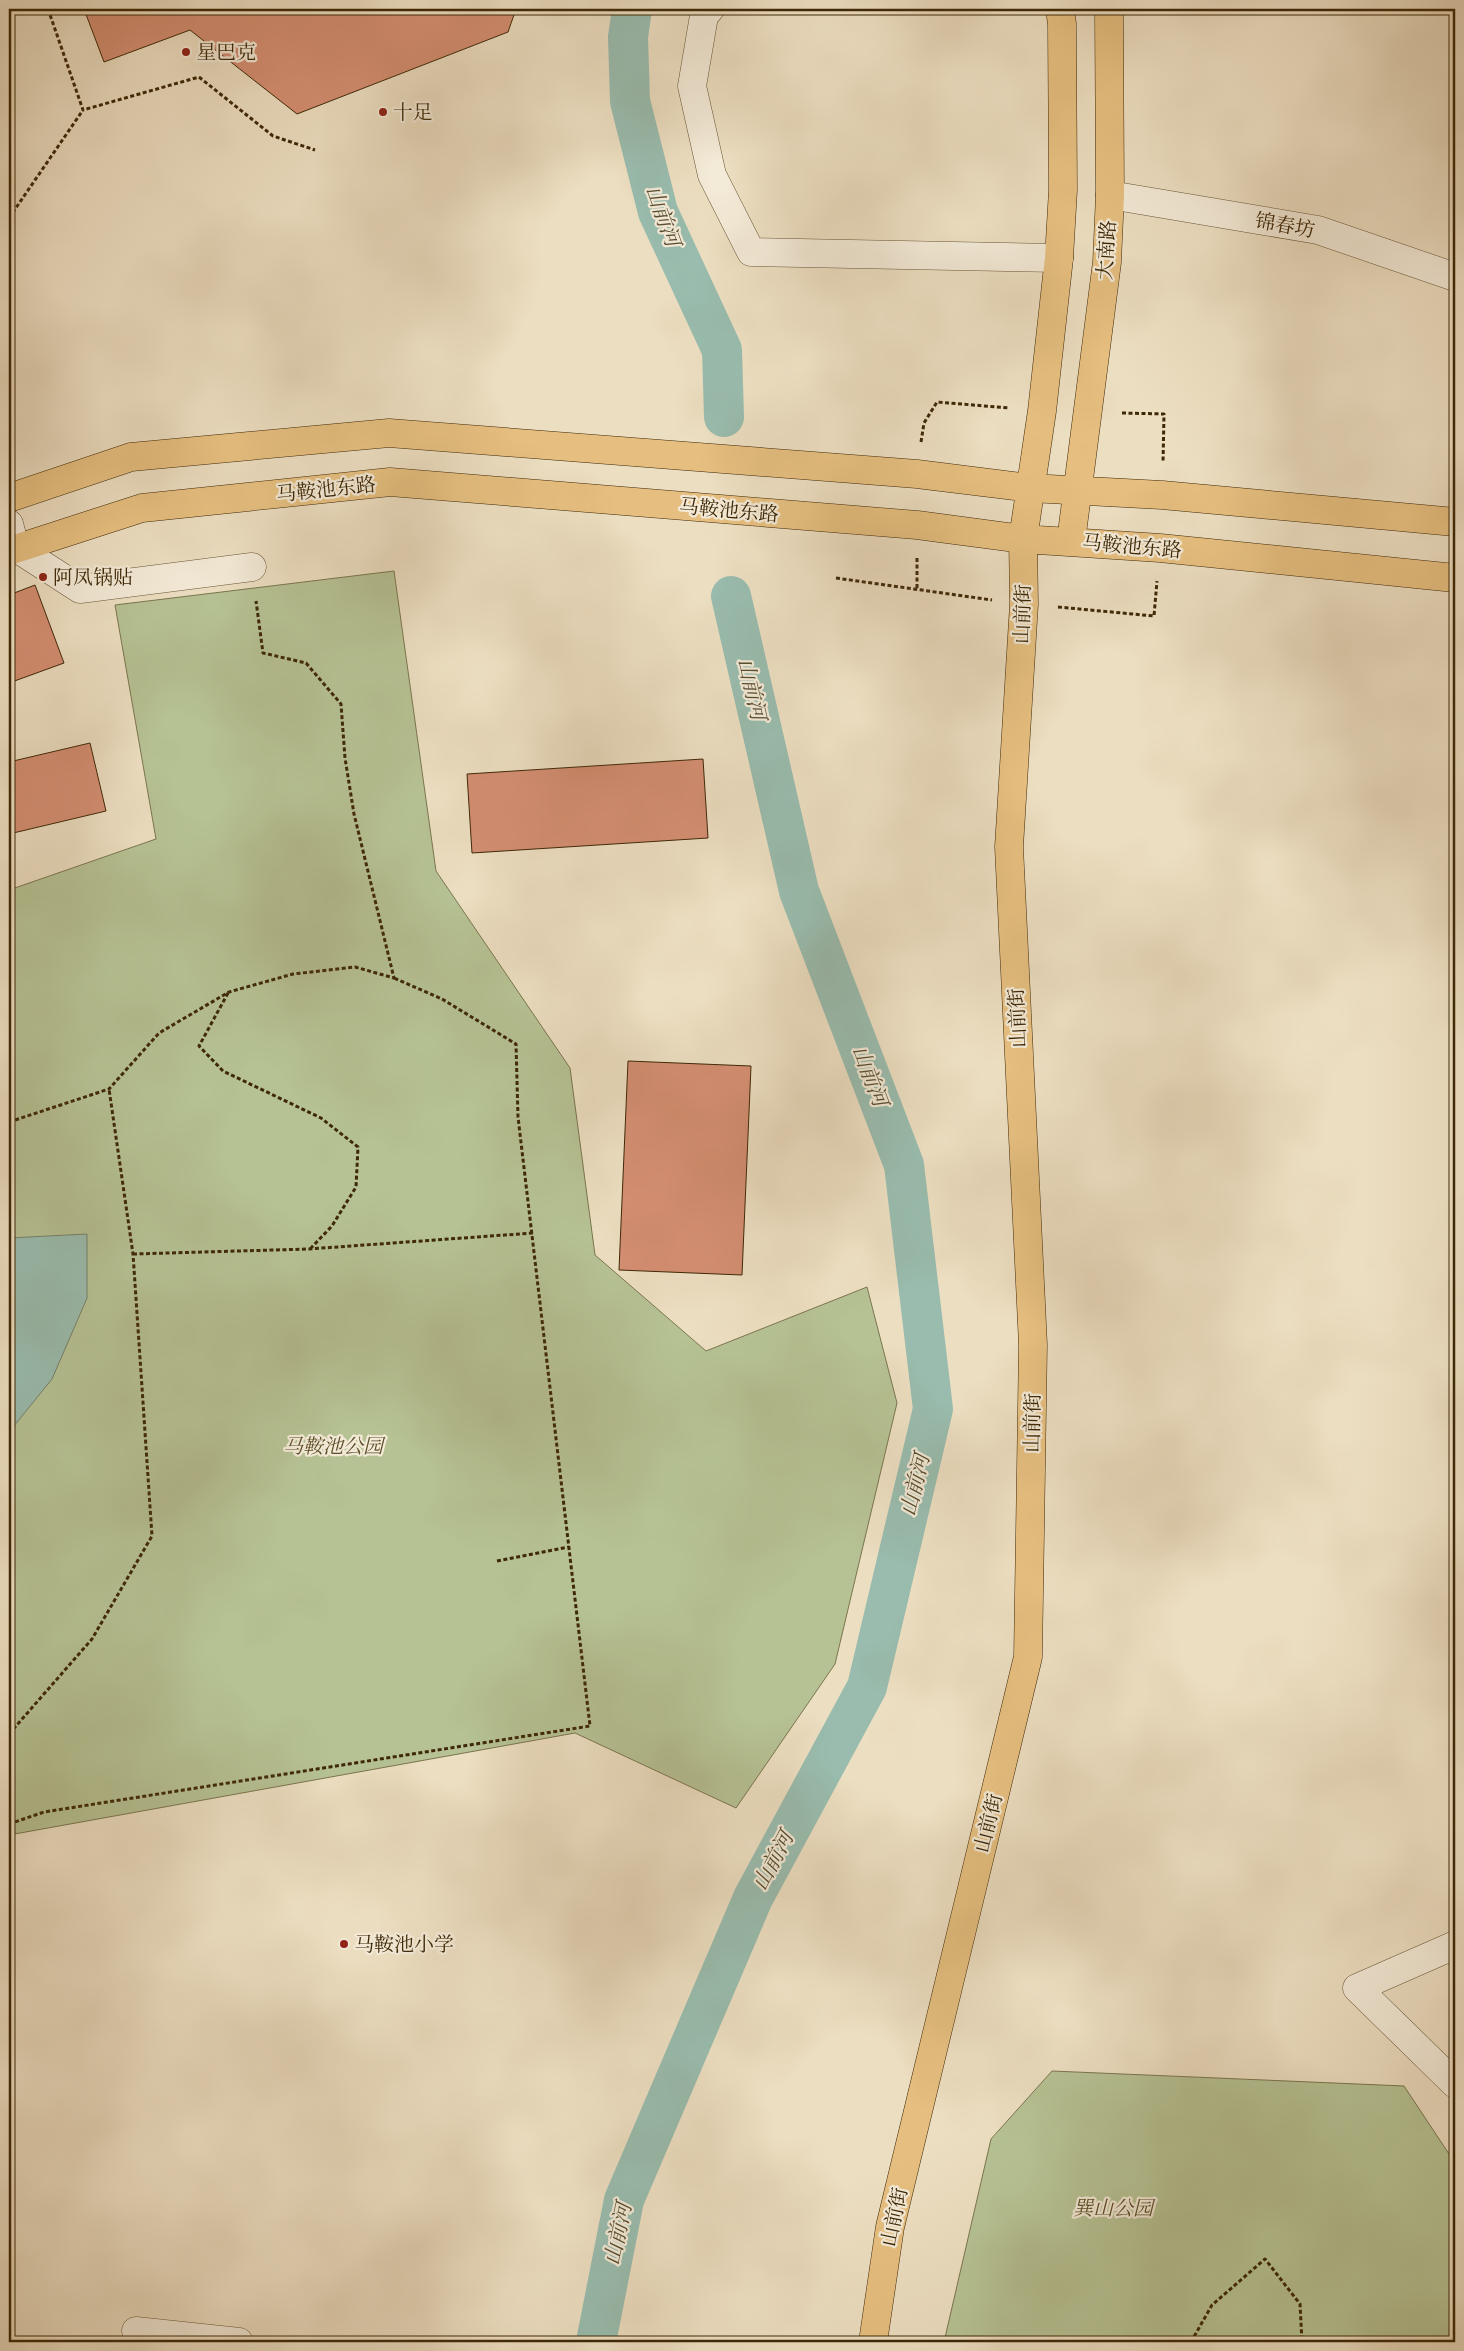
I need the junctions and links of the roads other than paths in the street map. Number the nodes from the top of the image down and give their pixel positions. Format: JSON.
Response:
{"nodes":[{"id":1,"x":710,"y":9,"type":"edge"},
{"id":2,"x":1060,"y":9,"type":"edge"},
{"id":3,"x":1109,"y":9,"type":"edge"},
{"id":4,"x":1110,"y":195,"type":"junction"},
{"id":5,"x":1059,"y":258,"type":"junction"},
{"id":6,"x":1455,"y":278,"type":"edge"},
{"id":7,"x":1030,"y":488,"type":"junction"},
{"id":8,"x":1078,"y":490,"type":"junction"},
{"id":9,"x":9,"y":498,"type":"edge"},
{"id":10,"x":1455,"y":522,"type":"edge"},
{"id":11,"x":1023,"y":539,"type":"junction"},
{"id":12,"x":11,"y":541,"type":"edge"},
{"id":13,"x":1072,"y":541,"type":"junction"},
{"id":14,"x":252,"y":567,"type":"road end"},
{"id":15,"x":1455,"y":578,"type":"edge"},
{"id":16,"x":1455,"y":1945,"type":"edge"},
{"id":17,"x":1455,"y":2084,"type":"edge"},
{"id":18,"x":136,"y":2331,"type":"dead end"},
{"id":19,"x":239,"y":2342,"type":"edge"},
{"id":20,"x":874,"y":2342,"type":"edge"}],
"edges":[{"from":1,"to":5,"type":"street"},
{"from":2,"to":5,"type":"main road"},
{"from":3,"to":4,"type":"main road","name":"大南路"},
{"from":4,"to":6,"type":"street","name":"锦春坊"},
{"from":4,"to":8,"type":"main road","name":"大南路"},
{"from":5,"to":7,"type":"main road"},
{"from":7,"to":8,"type":"main road"},
{"from":7,"to":9,"type":"main road"},
{"from":7,"to":11,"type":"main road","name":"山前街"},
{"from":8,"to":10,"type":"main road"},
{"from":8,"to":13,"type":"main road"},
{"from":11,"to":12,"type":"main road","name":"马鞍池东路"},
{"from":11,"to":13,"type":"main road","name":"马鞍池东路"},
{"from":11,"to":20,"type":"main road","name":"山前街"},
{"from":12,"to":14,"type":"street"},
{"from":13,"to":15,"type":"main road","name":"马鞍池东路"},
{"from":16,"to":17,"type":"street"},
{"from":18,"to":19,"type":"street"}]}
